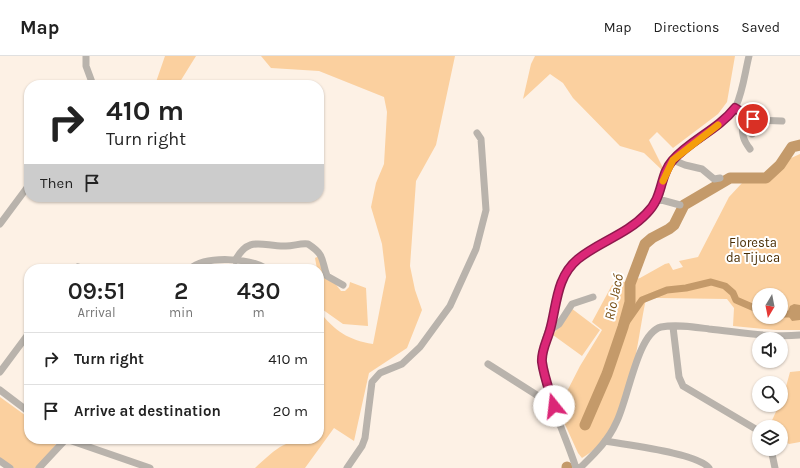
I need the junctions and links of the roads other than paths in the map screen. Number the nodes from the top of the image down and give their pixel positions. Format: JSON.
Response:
{"nodes":[{"id":1,"x":86,"y":56,"type":"edge"},
{"id":2,"x":749,"y":56,"type":"edge"},
{"id":3,"x":91,"y":80,"type":"edge"},
{"id":4,"x":737,"y":110,"type":"junction"},
{"id":5,"x":753,"y":119,"type":"junction"},
{"id":6,"x":782,"y":121,"type":"dead end"},
{"id":7,"x":476,"y":133,"type":"dead end"},
{"id":8,"x":752,"y":134,"type":"dead end"},
{"id":9,"x":750,"y":149,"type":"dead end"},
{"id":10,"x":673,"y":160,"type":"junction"},
{"id":11,"x":720,"y":178,"type":"dead end"},
{"id":12,"x":24,"y":192,"type":"edge"},
{"id":13,"x":658,"y":199,"type":"junction"},
{"id":14,"x":680,"y":205,"type":"dead end"},
{"id":15,"x":0,"y":224,"type":"edge"},
{"id":16,"x":235,"y":261,"type":"junction"},
{"id":17,"x":200,"y":264,"type":"edge"},
{"id":18,"x":254,"y":264,"type":"edge"},
{"id":19,"x":343,"y":285,"type":"dead end"},
{"id":20,"x":593,"y":297,"type":"dead end"},
{"id":21,"x":673,"y":326,"type":"junction"},
{"id":22,"x":550,"y":330,"type":"junction"},
{"id":23,"x":800,"y":335,"type":"edge"},
{"id":24,"x":24,"y":340,"type":"edge"},
{"id":25,"x":488,"y":364,"type":"dead end"},
{"id":26,"x":0,"y":372,"type":"edge"},
{"id":27,"x":0,"y":390,"type":"edge"},
{"id":28,"x":554,"y":406,"type":"junction"},
{"id":29,"x":24,"y":408,"type":"edge"},
{"id":30,"x":752,"y":427,"type":"edge"},
{"id":31,"x":605,"y":441,"type":"junction"},
{"id":32,"x":61,"y":444,"type":"edge"},
{"id":33,"x":80,"y":444,"type":"edge"},
{"id":34,"x":773,"y":456,"type":"edge"},
{"id":35,"x":0,"y":460,"type":"edge"},
{"id":36,"x":10,"y":468,"type":"edge"},
{"id":37,"x":39,"y":468,"type":"edge"},
{"id":38,"x":150,"y":468,"type":"edge"},
{"id":39,"x":347,"y":468,"type":"edge"},
{"id":40,"x":576,"y":468,"type":"edge"},
{"id":41,"x":580,"y":468,"type":"edge"},
{"id":42,"x":709,"y":468,"type":"edge"},
{"id":43,"x":775,"y":468,"type":"edge"}],
"edges":[{"from":1,"to":3,"type":"street"},
{"from":2,"to":4,"type":"street"},
{"from":4,"to":5,"type":"street"},
{"from":4,"to":9,"type":"street"},
{"from":4,"to":10,"type":"street"},
{"from":5,"to":6,"type":"street"},
{"from":5,"to":8,"type":"street"},
{"from":7,"to":39,"type":"street"},
{"from":10,"to":11,"type":"street"},
{"from":10,"to":13,"type":"street"},
{"from":12,"to":15,"type":"street"},
{"from":13,"to":14,"type":"street"},
{"from":13,"to":22,"type":"street"},
{"from":16,"to":17,"type":"street"},
{"from":16,"to":18,"type":"street"},
{"from":16,"to":19,"type":"street"},
{"from":20,"to":22,"type":"street"},
{"from":21,"to":23,"type":"street"},
{"from":21,"to":30,"type":"street"},
{"from":21,"to":31,"type":"street"},
{"from":22,"to":28,"type":"street"},
{"from":24,"to":26,"type":"street"},
{"from":25,"to":28,"type":"street"},
{"from":27,"to":29,"type":"street"},
{"from":28,"to":40,"type":"street"},
{"from":31,"to":41,"type":"street"},
{"from":31,"to":42,"type":"street"},
{"from":32,"to":37,"type":"street"},
{"from":33,"to":38,"type":"street"},
{"from":34,"to":43,"type":"street"},
{"from":35,"to":36,"type":"street"}]}
